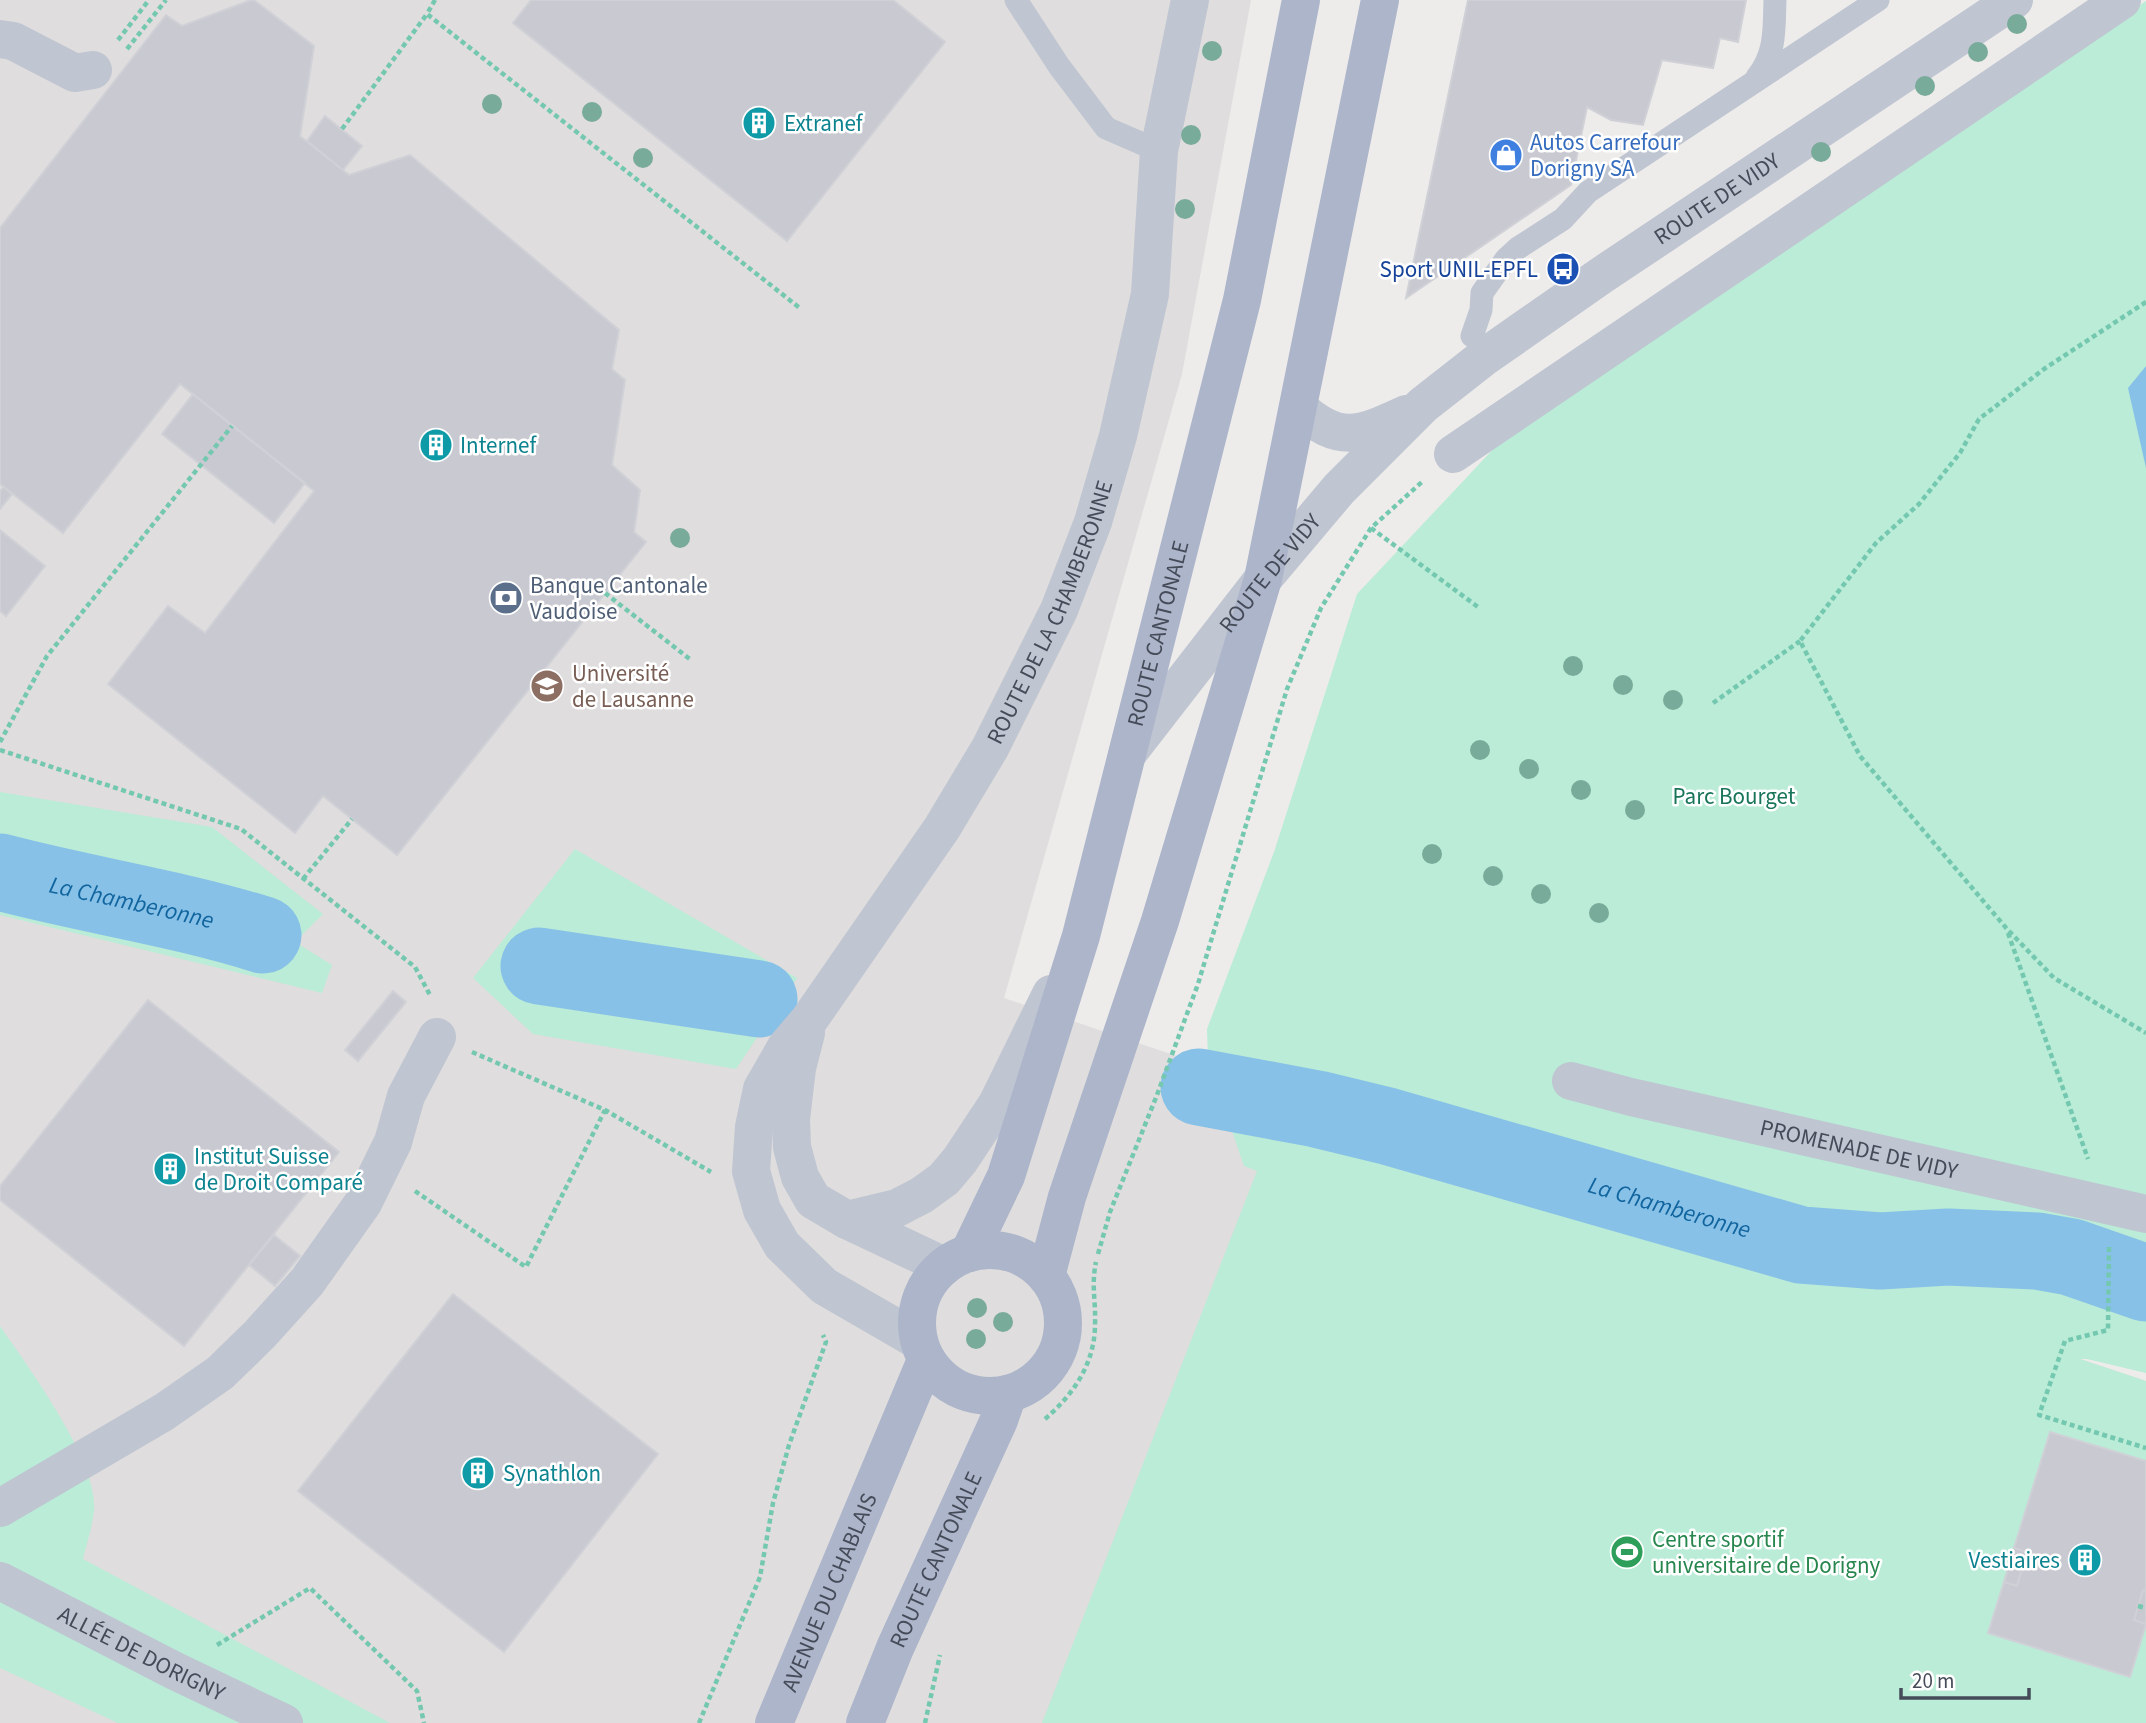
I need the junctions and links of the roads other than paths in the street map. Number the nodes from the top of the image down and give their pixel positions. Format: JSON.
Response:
{"nodes":[{"id":1,"x":1016,"y":0,"type":"edge"},
{"id":2,"x":1190,"y":0,"type":"edge"},
{"id":3,"x":1301,"y":0,"type":"edge"},
{"id":4,"x":1380,"y":0,"type":"edge"},
{"id":5,"x":1775,"y":0,"type":"edge"},
{"id":6,"x":1878,"y":0,"type":"edge"},
{"id":7,"x":2014,"y":0,"type":"edge"},
{"id":8,"x":2122,"y":0,"type":"edge"},
{"id":9,"x":0,"y":39,"type":"edge"},
{"id":10,"x":106,"y":65,"type":"road end"},
{"id":11,"x":1753,"y":82,"type":"junction"},
{"id":12,"x":1159,"y":151,"type":"junction"},
{"id":13,"x":1472,"y":336,"type":"dead end"},
{"id":14,"x":1423,"y":405,"type":"junction"},
{"id":15,"x":1299,"y":408,"type":"junction"},
{"id":16,"x":1453,"y":454,"type":"road end"},
{"id":17,"x":1263,"y":579,"type":"junction"},
{"id":18,"x":1128,"y":753,"type":"junction"},
{"id":19,"x":1081,"y":936,"type":"junction"},
{"id":20,"x":809,"y":1020,"type":"junction"},
{"id":21,"x":437,"y":1037,"type":"road end"},
{"id":22,"x":1572,"y":1081,"type":"dead end"},
{"id":23,"x":2128,"y":1211,"type":"edge"},
{"id":24,"x":847,"y":1220,"type":"junction"},
{"id":25,"x":957,"y":1260,"type":"junction"},
{"id":26,"x":1046,"y":1276,"type":"junction"},
{"id":27,"x":922,"y":1350,"type":"junction"},
{"id":28,"x":1008,"y":1394,"type":"junction"},
{"id":29,"x":1,"y":1506,"type":"edge"},
{"id":30,"x":0,"y":1581,"type":"edge"},
{"id":31,"x":284,"y":1723,"type":"edge"},
{"id":32,"x":774,"y":1723,"type":"edge"},
{"id":33,"x":864,"y":1723,"type":"edge"}],
"edges":[{"from":1,"to":12,"type":"lane"},
{"from":2,"to":12,"type":"street","name":"ROUTE DE LA CHAMBERONNE"},
{"from":3,"to":18,"type":"main road","name":"ROUTE CANTONALE"},
{"from":4,"to":15,"type":"main road"},
{"from":5,"to":11,"type":"lane"},
{"from":6,"to":11,"type":"lane"},
{"from":7,"to":14,"type":"street","name":"ROUTE DE VIDY"},
{"from":8,"to":16,"type":"street"},
{"from":9,"to":10,"type":"street"},
{"from":11,"to":13,"type":"lane"},
{"from":12,"to":20,"type":"street","name":"ROUTE DE LA CHAMBERONNE"},
{"from":14,"to":15,"type":"street","name":"ROUTE DE VIDY"},
{"from":14,"to":17,"type":"street","name":"ROUTE DE VIDY"},
{"from":15,"to":17,"type":"main road"},
{"from":17,"to":18,"type":"street","name":"ROUTE DE VIDY"},
{"from":17,"to":26,"type":"main road"},
{"from":18,"to":19,"type":"main road","name":"ROUTE CANTONALE"},
{"from":19,"to":24,"type":"street"},
{"from":19,"to":25,"type":"main road","name":"ROUTE CANTONALE"},
{"from":20,"to":24,"type":"street","name":"ROUTE DE LA CHAMBERONNE"},
{"from":20,"to":27,"type":"street","name":"ROUTE DE LA CHAMBERONNE"},
{"from":21,"to":29,"type":"street"},
{"from":22,"to":23,"type":"street","name":"PROMENADE DE VIDY"},
{"from":24,"to":25,"type":"street","name":"ROUTE DE LA CHAMBERONNE"},
{"from":25,"to":26,"type":"main road"},
{"from":25,"to":27,"type":"main road"},
{"from":26,"to":28,"type":"main road"},
{"from":27,"to":28,"type":"main road"},
{"from":27,"to":32,"type":"main road","name":"AVENUE DU CHABLAIS"},
{"from":28,"to":33,"type":"main road","name":"ROUTE CANTONALE"},
{"from":30,"to":31,"type":"street","name":"ALLÉE DE DORIGNY"}]}
